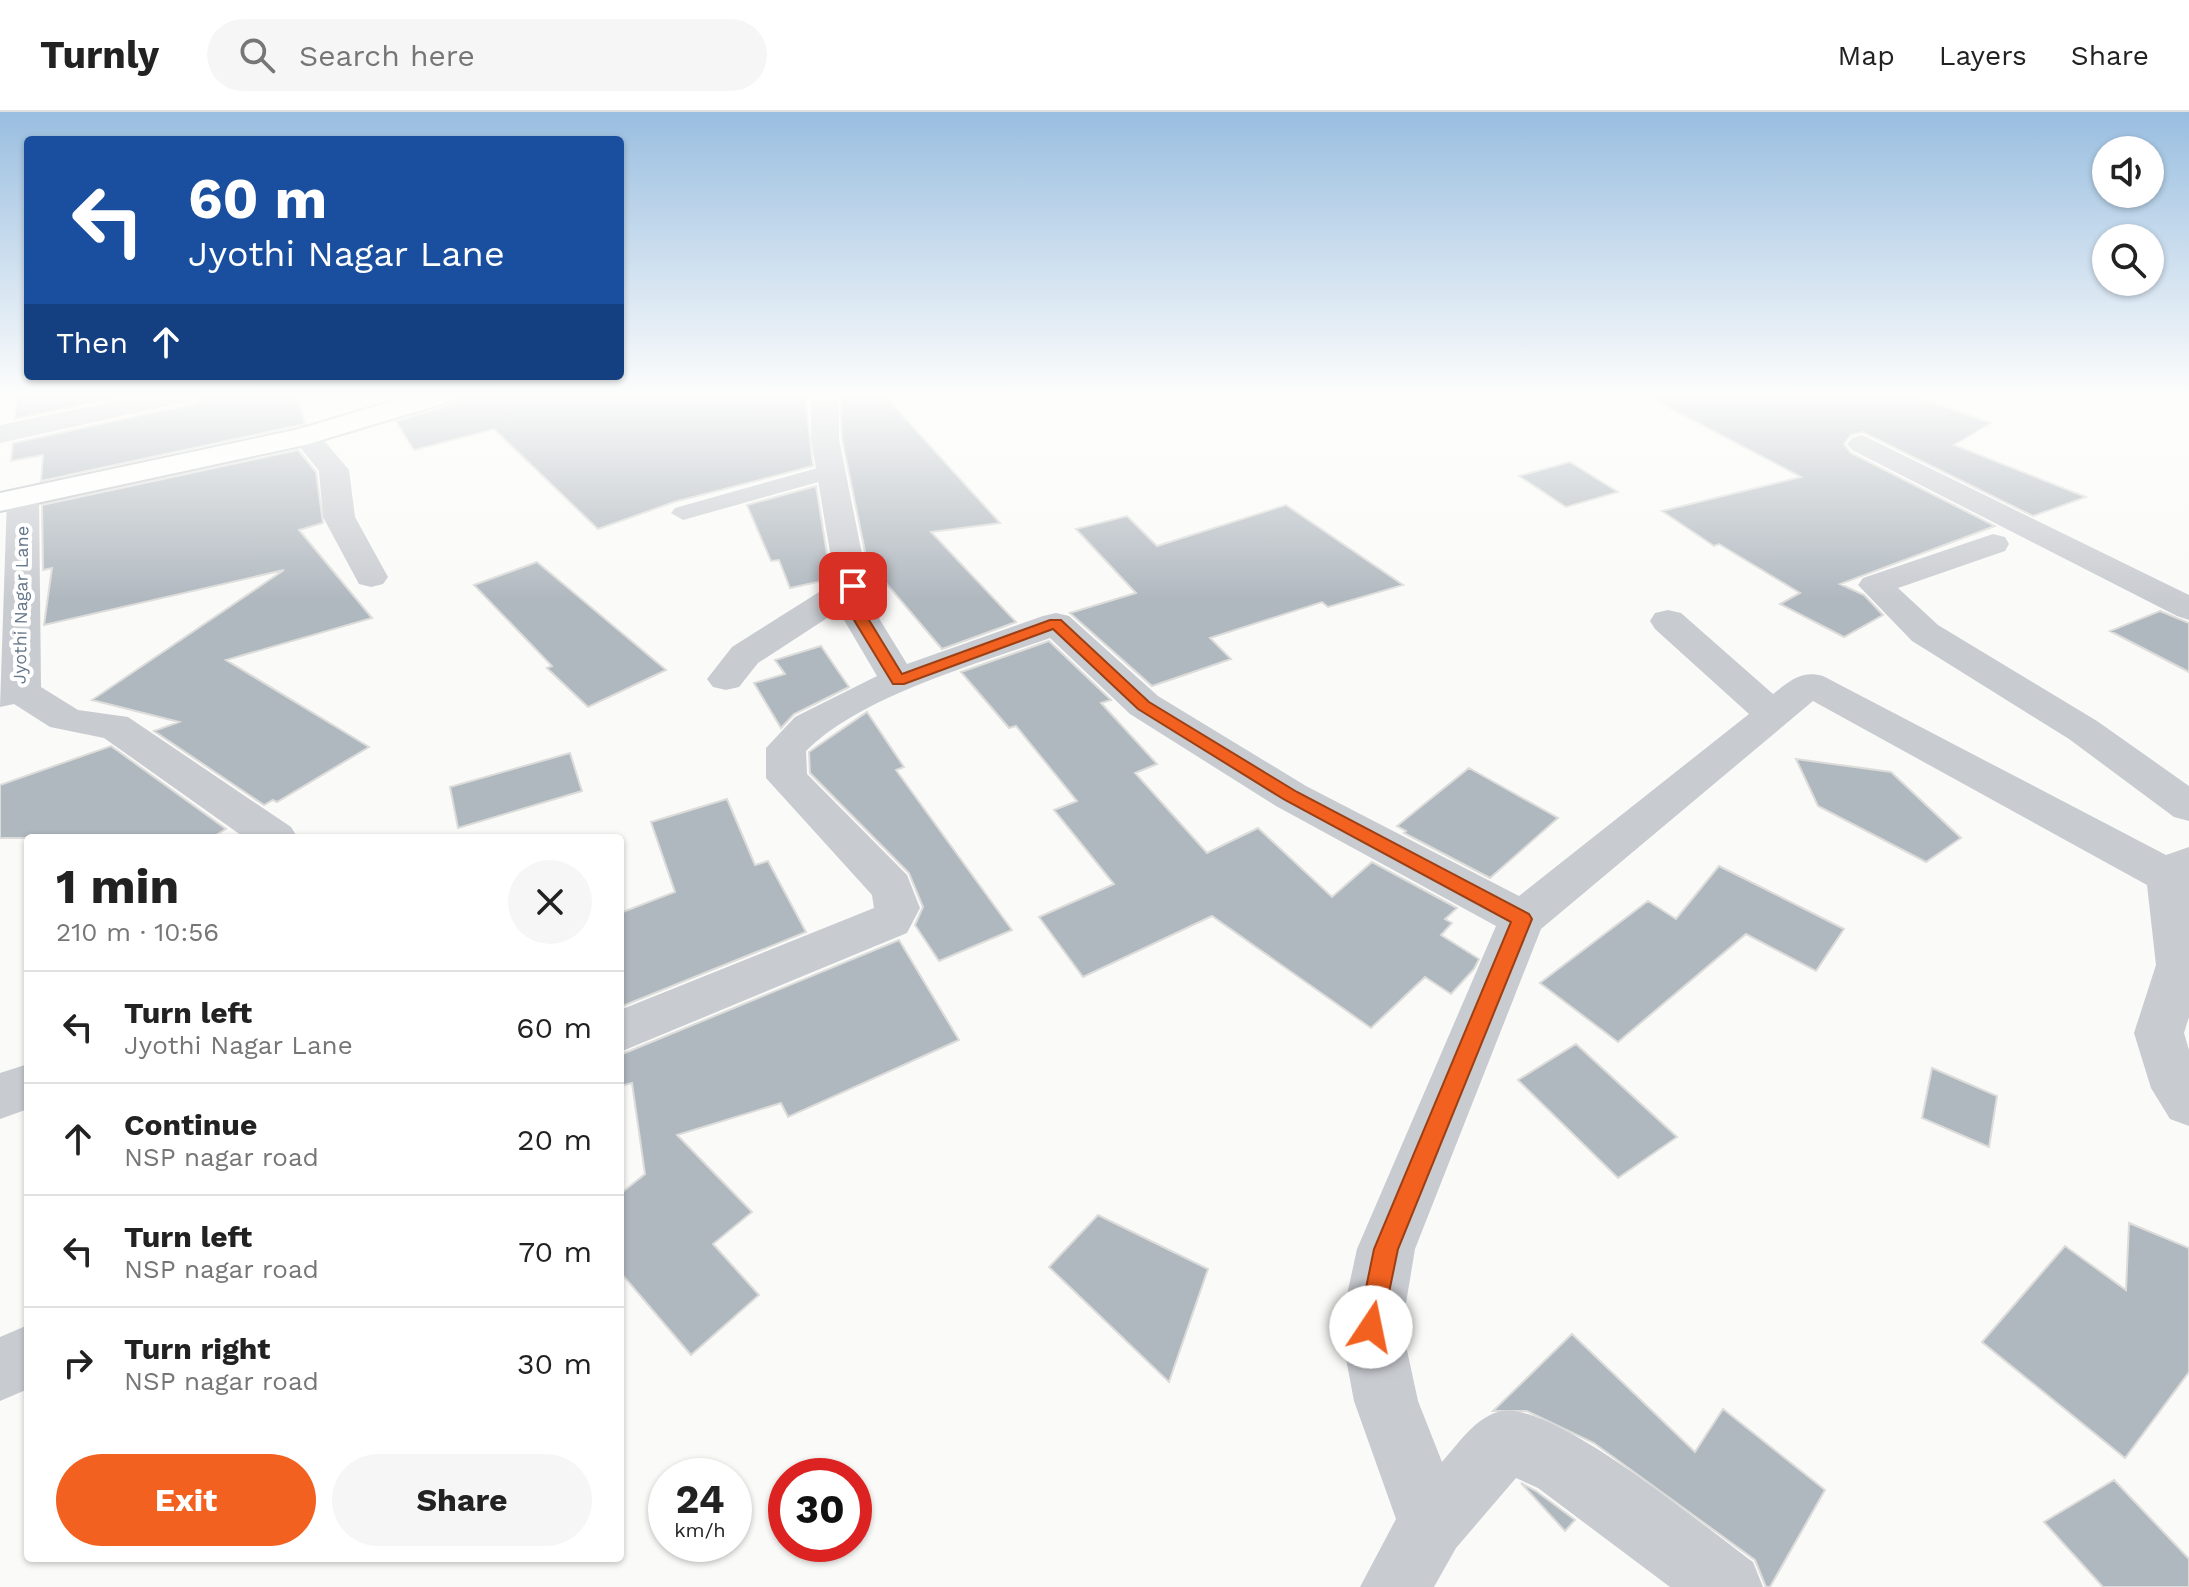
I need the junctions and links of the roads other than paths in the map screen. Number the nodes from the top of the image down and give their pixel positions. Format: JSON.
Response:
{"nodes":[{"id":1,"x":126,"y":463,"type":"edge"},
{"id":2,"x":168,"y":463,"type":"edge"},
{"id":3,"x":328,"y":463,"type":"edge"},
{"id":4,"x":830,"y":463,"type":"edge"},
{"id":5,"x":1899,"y":463,"type":"edge"},
{"id":6,"x":832,"y":471,"type":"junction"},
{"id":7,"x":8,"y":494,"type":"edge"},
{"id":8,"x":683,"y":513,"type":"dead end"},
{"id":9,"x":1993,"y":544,"type":"dead end"},
{"id":10,"x":371,"y":577,"type":"dead end"},
{"id":11,"x":853,"y":586,"type":"junction"},
{"id":12,"x":2189,"y":609,"type":"edge"},
{"id":13,"x":1668,"y":621,"type":"dead end"},
{"id":14,"x":726,"y":679,"type":"dead end"},
{"id":15,"x":898,"y":680,"type":"junction"},
{"id":16,"x":11,"y":693,"type":"edge"},
{"id":17,"x":1772,"y":714,"type":"junction"},
{"id":18,"x":2189,"y":807,"type":"edge"},
{"id":19,"x":270,"y":834,"type":"edge"},
{"id":20,"x":2182,"y":875,"type":"edge"},
{"id":21,"x":1522,"y":919,"type":"junction"},
{"id":22,"x":624,"y":1030,"type":"edge"},
{"id":23,"x":24,"y":1087,"type":"edge"},
{"id":24,"x":0,"y":1096,"type":"edge"},
{"id":25,"x":2188,"y":1101,"type":"edge"},
{"id":26,"x":24,"y":1358,"type":"edge"},
{"id":27,"x":0,"y":1369,"type":"edge"},
{"id":28,"x":1432,"y":1524,"type":"junction"},
{"id":29,"x":1395,"y":1587,"type":"edge"},
{"id":30,"x":1728,"y":1587,"type":"edge"}],
"edges":[{"from":1,"to":7,"type":"main road"},
{"from":2,"to":7,"type":"main road"},
{"from":3,"to":10,"type":"street"},
{"from":4,"to":6,"type":"street"},
{"from":5,"to":12,"type":"street"},
{"from":6,"to":8,"type":"lane"},
{"from":6,"to":11,"type":"street"},
{"from":7,"to":16,"type":"street","name":"Jyothi Nagar Lane"},
{"from":9,"to":18,"type":"street"},
{"from":11,"to":14,"type":"street"},
{"from":11,"to":15,"type":"street"},
{"from":13,"to":17,"type":"street"},
{"from":15,"to":21,"type":"street"},
{"from":15,"to":22,"type":"street"},
{"from":16,"to":19,"type":"street"},
{"from":17,"to":20,"type":"street"},
{"from":17,"to":21,"type":"street"},
{"from":20,"to":25,"type":"street"},
{"from":21,"to":28,"type":"street"},
{"from":23,"to":24,"type":"street"},
{"from":26,"to":27,"type":"street"},
{"from":28,"to":29,"type":"street"},
{"from":28,"to":30,"type":"street"}]}
